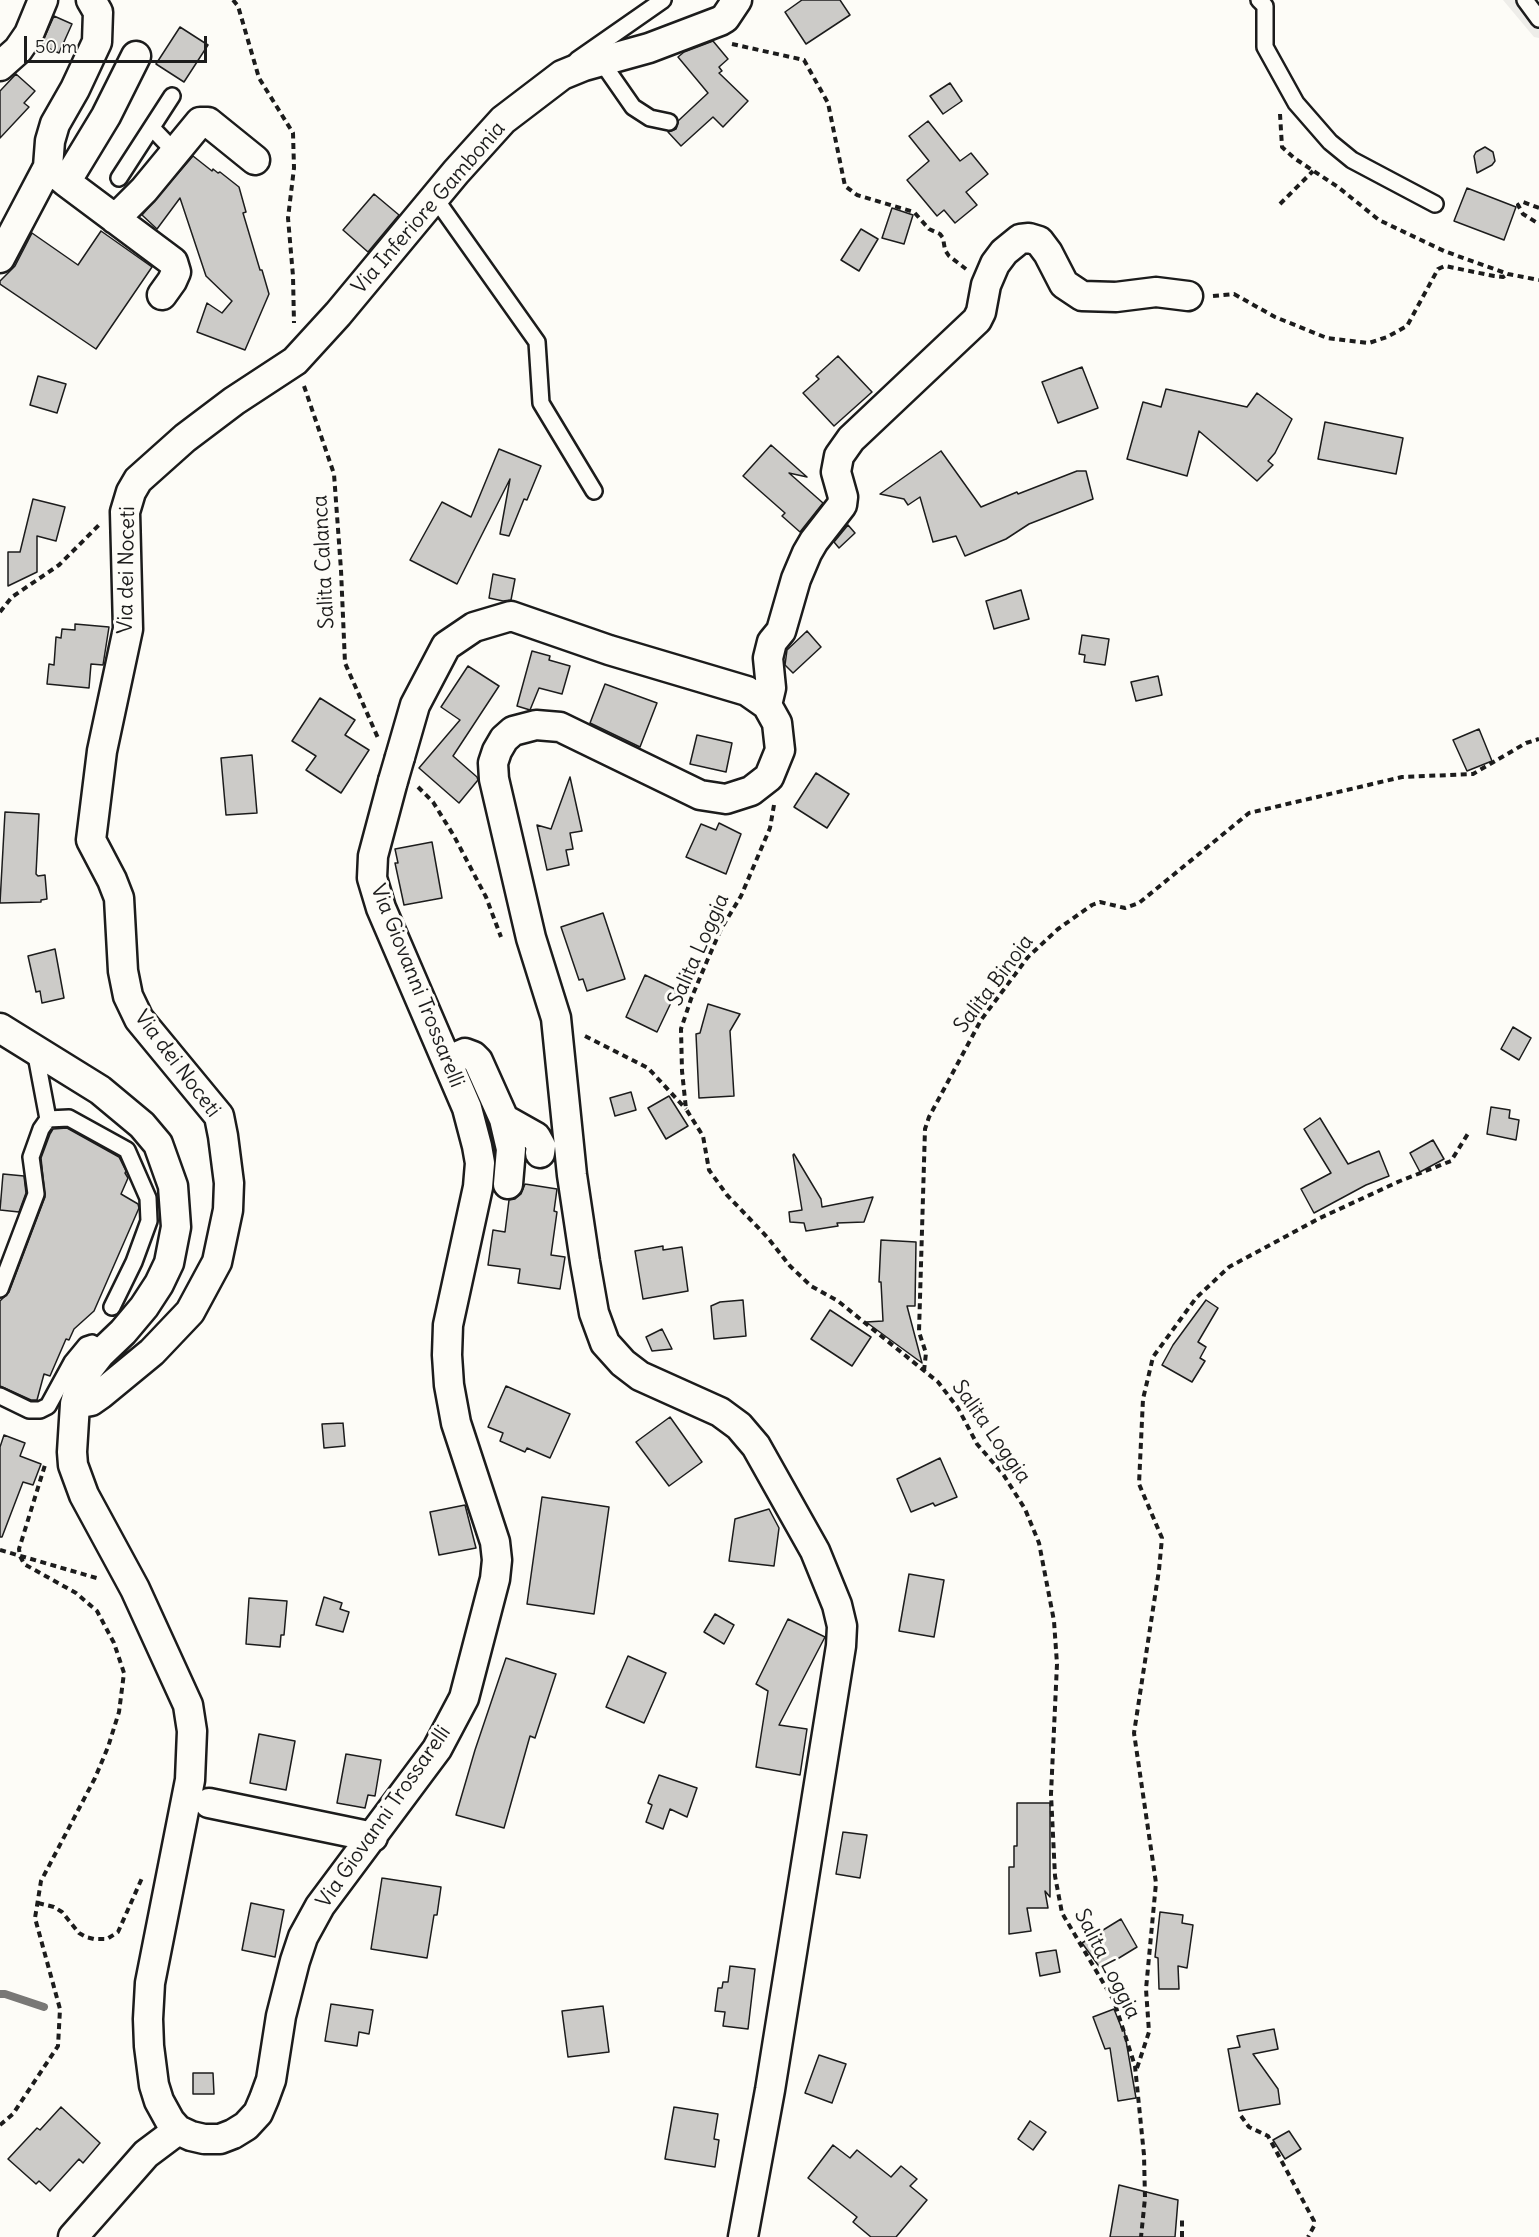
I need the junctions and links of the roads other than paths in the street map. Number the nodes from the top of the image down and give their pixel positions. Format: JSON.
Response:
{"nodes":[{"id":1,"x":42,"y":0,"type":"edge"},
{"id":2,"x":91,"y":0,"type":"edge"},
{"id":3,"x":663,"y":0,"type":"edge"},
{"id":4,"x":737,"y":0,"type":"edge"},
{"id":5,"x":1260,"y":0,"type":"edge"},
{"id":6,"x":1525,"y":0,"type":"edge"},
{"id":7,"x":1539,"y":19,"type":"edge"},
{"id":8,"x":136,"y":56,"type":"dead end"},
{"id":9,"x":601,"y":61,"type":"junction"},
{"id":10,"x":0,"y":66,"type":"edge"},
{"id":11,"x":562,"y":75,"type":"junction"},
{"id":12,"x":172,"y":96,"type":"dead end"},
{"id":13,"x":669,"y":122,"type":"dead end"},
{"id":14,"x":152,"y":128,"type":"junction"},
{"id":15,"x":175,"y":153,"type":"junction"},
{"id":16,"x":255,"y":160,"type":"dead end"},
{"id":17,"x":57,"y":175,"type":"junction"},
{"id":18,"x":119,"y":178,"type":"dead end"},
{"id":19,"x":435,"y":198,"type":"junction"},
{"id":20,"x":1435,"y":204,"type":"dead end"},
{"id":21,"x":115,"y":219,"type":"junction"},
{"id":22,"x":0,"y":258,"type":"edge"},
{"id":23,"x":162,"y":295,"type":"dead end"},
{"id":24,"x":1188,"y":296,"type":"road end"},
{"id":25,"x":295,"y":361,"type":"joint"},
{"id":26,"x":594,"y":491,"type":"dead end"},
{"id":27,"x":767,"y":705,"type":"junction"},
{"id":28,"x":0,"y":1028,"type":"edge"},
{"id":29,"x":35,"y":1050,"type":"junction"},
{"id":30,"x":447,"y":1061,"type":"junction"},
{"id":31,"x":48,"y":1119,"type":"junction"},
{"id":32,"x":504,"y":1119,"type":"junction"},
{"id":33,"x":540,"y":1154,"type":"dead end"},
{"id":34,"x":508,"y":1184,"type":"dead end"},
{"id":35,"x":0,"y":1290,"type":"edge"},
{"id":36,"x":112,"y":1306,"type":"dead end"},
{"id":37,"x":105,"y":1350,"type":"junction"},
{"id":38,"x":0,"y":1396,"type":"edge"},
{"id":39,"x":75,"y":1404,"type":"junction"},
{"id":40,"x":209,"y":1803,"type":"dead end"},
{"id":41,"x":373,"y":1837,"type":"junction"},
{"id":42,"x":178,"y":2130,"type":"junction"},
{"id":43,"x":73,"y":2237,"type":"edge"},
{"id":44,"x":743,"y":2237,"type":"edge"}],
"edges":[{"from":1,"to":10,"type":"street"},
{"from":2,"to":17,"type":"street"},
{"from":3,"to":11,"type":"lane"},
{"from":4,"to":9,"type":"street","name":"Via Inferiore Gambonia"},
{"from":5,"to":20,"type":"lane"},
{"from":6,"to":7,"type":"lane"},
{"from":8,"to":17,"type":"street"},
{"from":9,"to":11,"type":"street","name":"Via Inferiore Gambonia"},
{"from":9,"to":13,"type":"lane"},
{"from":11,"to":19,"type":"street","name":"Via Inferiore Gambonia"},
{"from":12,"to":14,"type":"lane"},
{"from":14,"to":15,"type":"lane"},
{"from":14,"to":18,"type":"lane"},
{"from":15,"to":16,"type":"street"},
{"from":15,"to":21,"type":"street"},
{"from":17,"to":21,"type":"street"},
{"from":17,"to":22,"type":"street"},
{"from":19,"to":25,"type":"street","name":"Via Inferiore Gambonia"},
{"from":19,"to":26,"type":"lane"},
{"from":21,"to":23,"type":"street"},
{"from":24,"to":27,"type":"street"},
{"from":25,"to":39,"type":"street","name":"Via dei Noceti"},
{"from":27,"to":30,"type":"street","name":"Via Giovanni Trossarelli"},
{"from":27,"to":44,"type":"street"},
{"from":28,"to":29,"type":"street"},
{"from":29,"to":31,"type":"lane"},
{"from":29,"to":37,"type":"street"},
{"from":30,"to":32,"type":"street"},
{"from":30,"to":41,"type":"street","name":"Via Giovanni Trossarelli"},
{"from":31,"to":35,"type":"lane"},
{"from":31,"to":36,"type":"lane"},
{"from":32,"to":33,"type":"street"},
{"from":32,"to":34,"type":"street"},
{"from":37,"to":38,"type":"lane"},
{"from":37,"to":39,"type":"street"},
{"from":39,"to":42,"type":"street"},
{"from":40,"to":41,"type":"street"},
{"from":41,"to":42,"type":"street","name":"Via Giovanni Trossarelli"},
{"from":42,"to":43,"type":"street"}]}
